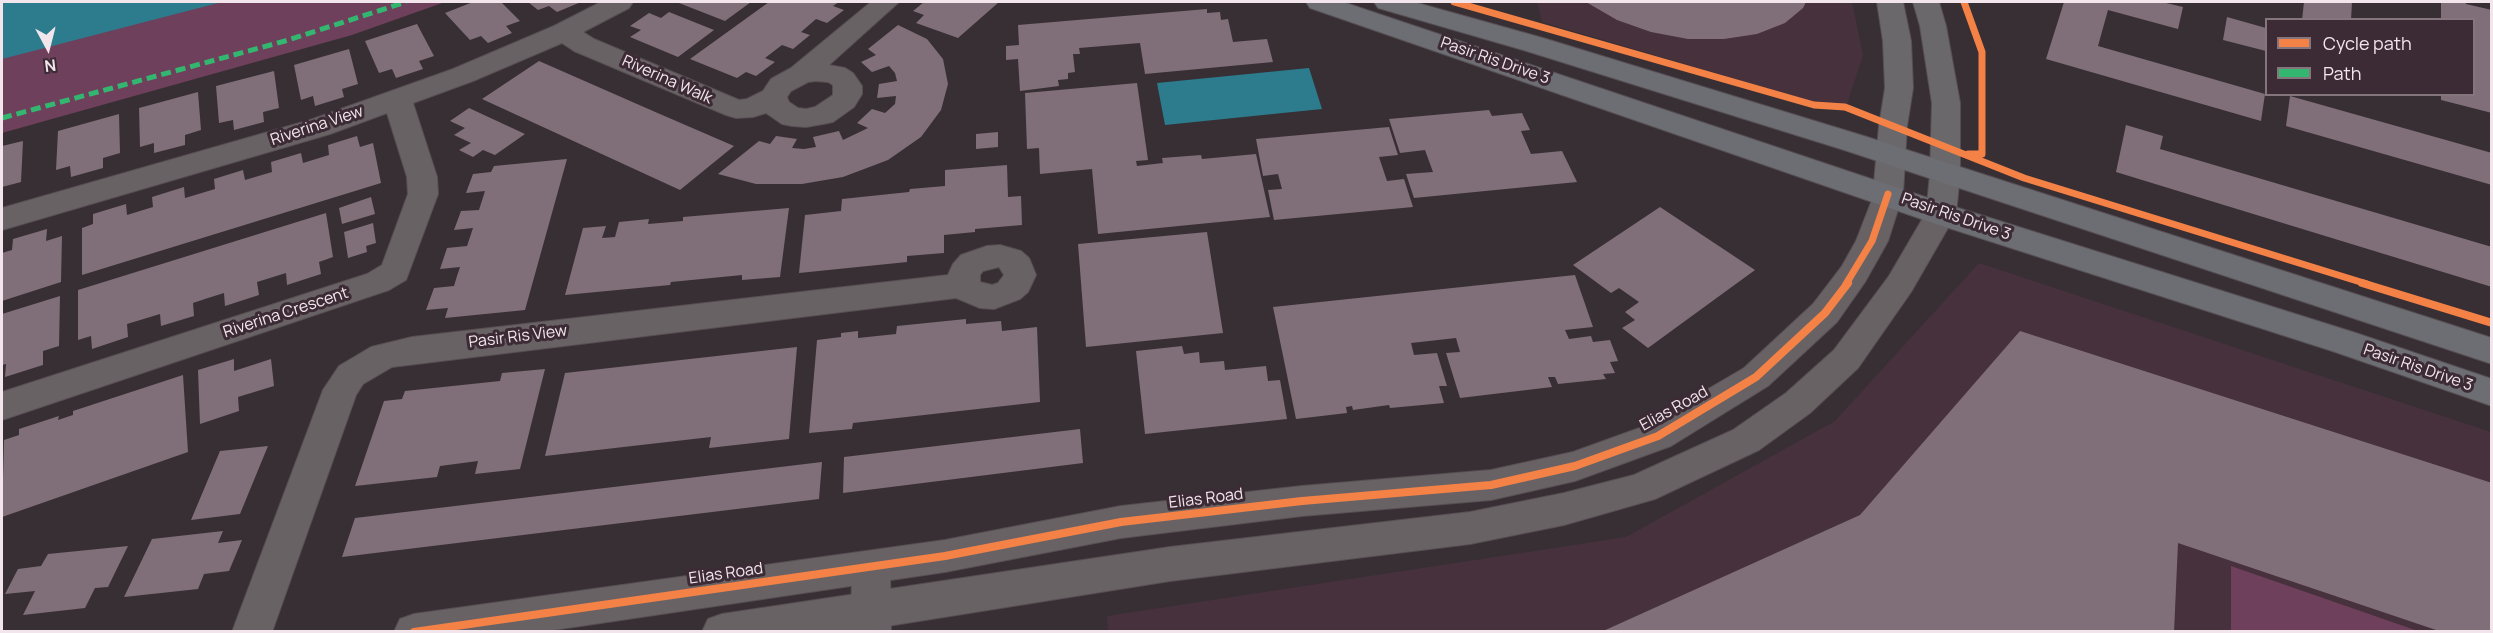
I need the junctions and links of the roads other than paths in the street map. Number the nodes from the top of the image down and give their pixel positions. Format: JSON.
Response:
{"nodes":[{"id":1,"x":620,"y":2,"type":"edge"},
{"id":2,"x":886,"y":2,"type":"edge"},
{"id":3,"x":1319,"y":2,"type":"edge"},
{"id":4,"x":1387,"y":2,"type":"edge"},
{"id":5,"x":1890,"y":2,"type":"edge"},
{"id":6,"x":1926,"y":2,"type":"edge"},
{"id":7,"x":564,"y":32,"type":"junction"},
{"id":8,"x":801,"y":74,"type":"junction"},
{"id":9,"x":773,"y":98,"type":"junction"},
{"id":10,"x":397,"y":99,"type":"junction"},
{"id":11,"x":1891,"y":155,"type":"junction"},
{"id":12,"x":1945,"y":174,"type":"junction"},
{"id":13,"x":1888,"y":194,"type":"junction"},
{"id":14,"x":1941,"y":214,"type":"junction"},
{"id":15,"x":2,"y":219,"type":"edge"},
{"id":16,"x":964,"y":285,"type":"dead end"},
{"id":17,"x":2492,"y":351,"type":"edge"},
{"id":18,"x":2492,"y":393,"type":"edge"},
{"id":19,"x":2,"y":406,"type":"edge"},
{"id":20,"x":871,"y":568,"type":"junction"},
{"id":21,"x":871,"y":621,"type":"edge"},
{"id":22,"x":430,"y":631,"type":"edge"},
{"id":23,"x":252,"y":632,"type":"edge"},
{"id":24,"x":722,"y":632,"type":"edge"}],
"edges":[{"from":1,"to":7,"type":"street","name":"Riverina View"},
{"from":2,"to":8,"type":"street","name":"Riverina Walk"},
{"from":3,"to":13,"type":"main road","name":"Pasir Ris Drive 3"},
{"from":4,"to":11,"type":"main road","name":"Pasir Ris Drive 3"},
{"from":5,"to":11,"type":"main road","name":"Elias Road"},
{"from":6,"to":12,"type":"main road"},
{"from":7,"to":9,"type":"street","name":"Riverina Walk"},
{"from":7,"to":10,"type":"street","name":"Riverina View"},
{"from":8,"to":9,"type":"street","name":"Riverina Walk"},
{"from":8,"to":9,"type":"street"},
{"from":10,"to":15,"type":"street","name":"Riverina View"},
{"from":10,"to":19,"type":"street","name":"Riverina Crescent"},
{"from":11,"to":12,"type":"main road","name":"Pasir Ris Drive 3"},
{"from":11,"to":13,"type":"main road","name":"Elias Road"},
{"from":12,"to":14,"type":"main road"},
{"from":12,"to":17,"type":"main road","name":"Pasir Ris Drive 3"},
{"from":13,"to":14,"type":"main road","name":"Pasir Ris Drive 3"},
{"from":13,"to":20,"type":"street","name":"Elias Road"},
{"from":14,"to":18,"type":"main road","name":"Pasir Ris Drive 3"},
{"from":14,"to":21,"type":"street"},
{"from":16,"to":23,"type":"street","name":"Pasir Ris View"},
{"from":20,"to":21,"type":"street"},
{"from":20,"to":22,"type":"street","name":"Elias Road"},
{"from":21,"to":24,"type":"street"}]}
